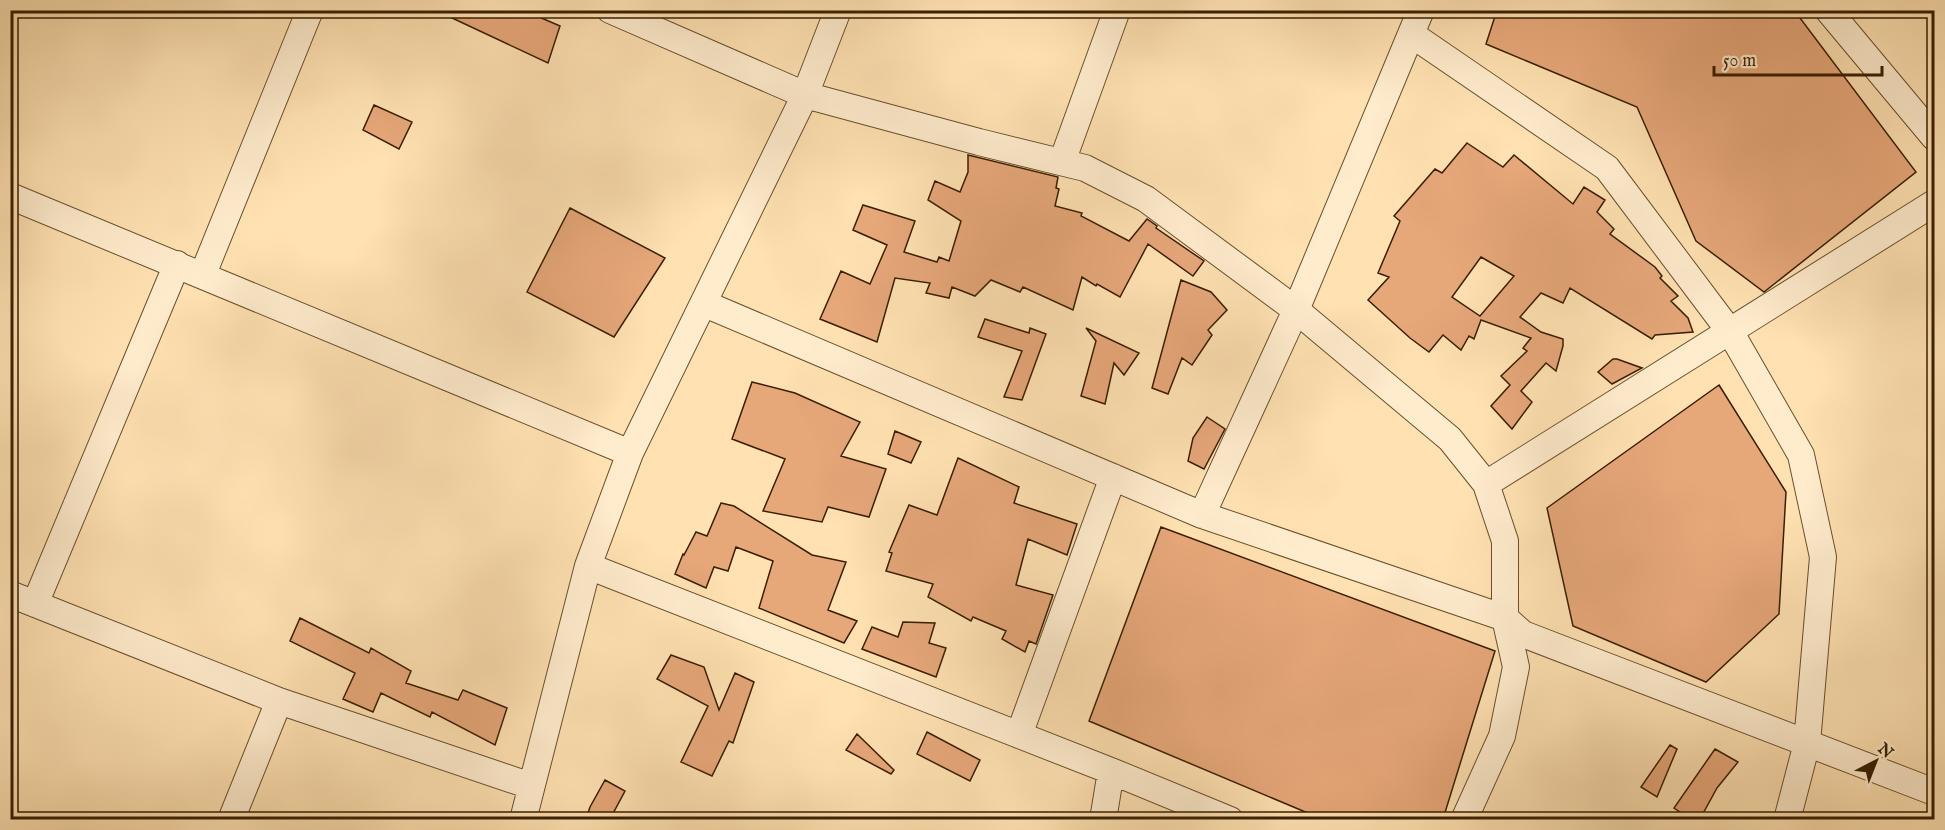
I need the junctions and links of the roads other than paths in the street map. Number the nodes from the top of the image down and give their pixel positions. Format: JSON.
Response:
{"nodes":[{"id":1,"x":310,"y":10,"type":"edge"},
{"id":2,"x":610,"y":10,"type":"edge"},
{"id":3,"x":838,"y":10,"type":"edge"},
{"id":4,"x":1117,"y":10,"type":"edge"},
{"id":5,"x":1421,"y":10,"type":"edge"},
{"id":6,"x":1828,"y":10,"type":"edge"},
{"id":7,"x":1411,"y":34,"type":"junction"},
{"id":8,"x":805,"y":95,"type":"junction"},
{"id":9,"x":1935,"y":137,"type":"edge"},
{"id":10,"x":1062,"y":162,"type":"junction"},
{"id":11,"x":10,"y":196,"type":"edge"},
{"id":12,"x":1935,"y":203,"type":"edge"},
{"id":13,"x":177,"y":264,"type":"junction"},
{"id":14,"x":203,"y":274,"type":"junction"},
{"id":15,"x":705,"y":304,"type":"junction"},
{"id":16,"x":1296,"y":310,"type":"junction"},
{"id":17,"x":1731,"y":333,"type":"junction"},
{"id":18,"x":630,"y":453,"type":"junction"},
{"id":19,"x":1113,"y":477,"type":"junction"},
{"id":20,"x":1486,"y":484,"type":"junction"},
{"id":21,"x":1202,"y":515,"type":"junction"},
{"id":22,"x":588,"y":566,"type":"junction"},
{"id":23,"x":18,"y":602,"type":"edge"},
{"id":24,"x":1505,"y":618,"type":"junction"},
{"id":25,"x":279,"y":702,"type":"junction"},
{"id":26,"x":1019,"y":735,"type":"junction"},
{"id":27,"x":1807,"y":743,"type":"junction"},
{"id":28,"x":1111,"y":771,"type":"junction"},
{"id":29,"x":531,"y":786,"type":"junction"},
{"id":30,"x":1935,"y":792,"type":"edge"},
{"id":31,"x":231,"y":819,"type":"edge"},
{"id":32,"x":523,"y":819,"type":"edge"},
{"id":33,"x":1104,"y":819,"type":"edge"},
{"id":34,"x":1230,"y":819,"type":"edge"},
{"id":35,"x":1464,"y":819,"type":"edge"},
{"id":36,"x":1787,"y":819,"type":"edge"}],
"edges":[{"from":1,"to":14,"type":"street"},
{"from":2,"to":8,"type":"street"},
{"from":3,"to":8,"type":"street"},
{"from":4,"to":10,"type":"street"},
{"from":5,"to":7,"type":"street"},
{"from":6,"to":9,"type":"street"},
{"from":7,"to":16,"type":"street"},
{"from":7,"to":17,"type":"street"},
{"from":8,"to":10,"type":"street"},
{"from":8,"to":15,"type":"street"},
{"from":10,"to":16,"type":"street"},
{"from":11,"to":13,"type":"street"},
{"from":12,"to":17,"type":"street"},
{"from":13,"to":14,"type":"street"},
{"from":13,"to":23,"type":"street"},
{"from":14,"to":18,"type":"street"},
{"from":15,"to":18,"type":"street"},
{"from":15,"to":19,"type":"street"},
{"from":16,"to":20,"type":"street"},
{"from":16,"to":21,"type":"street"},
{"from":17,"to":20,"type":"street"},
{"from":17,"to":27,"type":"street"},
{"from":18,"to":22,"type":"street"},
{"from":19,"to":21,"type":"street"},
{"from":19,"to":26,"type":"street"},
{"from":20,"to":24,"type":"street"},
{"from":21,"to":24,"type":"street"},
{"from":22,"to":26,"type":"street"},
{"from":22,"to":29,"type":"street"},
{"from":23,"to":25,"type":"street"},
{"from":24,"to":27,"type":"street"},
{"from":24,"to":35,"type":"street"},
{"from":25,"to":29,"type":"street"},
{"from":25,"to":31,"type":"street"},
{"from":26,"to":28,"type":"street"},
{"from":27,"to":30,"type":"street"},
{"from":27,"to":36,"type":"street"},
{"from":28,"to":33,"type":"street"},
{"from":28,"to":34,"type":"street"},
{"from":29,"to":32,"type":"street"}]}
